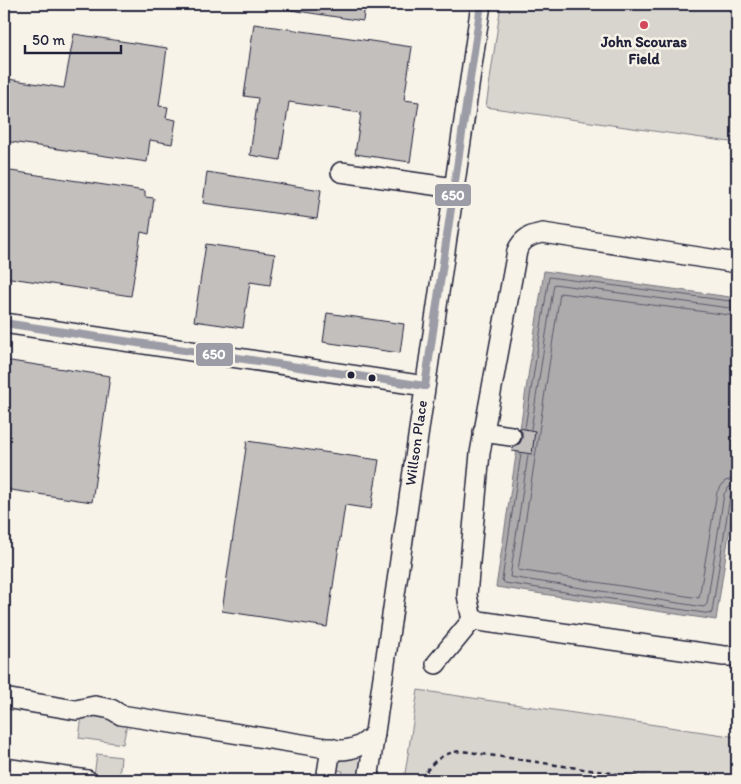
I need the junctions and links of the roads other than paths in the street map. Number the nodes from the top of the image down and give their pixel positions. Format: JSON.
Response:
{"nodes":[{"id":1,"x":480,"y":4,"type":"edge"},
{"id":2,"x":341,"y":172,"type":"dead end"},
{"id":3,"x":454,"y":188,"type":"junction"},
{"id":4,"x":737,"y":263,"type":"edge"},
{"id":5,"x":4,"y":323,"type":"edge"},
{"id":6,"x":425,"y":386,"type":"junction"},
{"id":7,"x":483,"y":432,"type":"junction"},
{"id":8,"x":511,"y":436,"type":"dead end"},
{"id":9,"x":472,"y":620,"type":"junction"},
{"id":10,"x":737,"y":656,"type":"edge"},
{"id":11,"x":436,"y":664,"type":"dead end"},
{"id":12,"x":4,"y":698,"type":"edge"},
{"id":13,"x":375,"y":734,"type":"junction"},
{"id":14,"x":335,"y":749,"type":"junction"},
{"id":15,"x":4,"y":768,"type":"edge"},
{"id":16,"x":372,"y":779,"type":"edge"},
{"id":17,"x":87,"y":780,"type":"edge"},
{"id":18,"x":326,"y":780,"type":"edge"}],
"edges":[{"from":1,"to":3,"type":"street","name":"Willson Place"},
{"from":2,"to":3,"type":"street"},
{"from":3,"to":6,"type":"street","name":"Willson Place"},
{"from":4,"to":7,"type":"street"},
{"from":5,"to":6,"type":"street"},
{"from":6,"to":13,"type":"street","name":"Willson Place"},
{"from":7,"to":8,"type":"street"},
{"from":7,"to":9,"type":"street"},
{"from":9,"to":10,"type":"street"},
{"from":9,"to":11,"type":"street"},
{"from":12,"to":14,"type":"street"},
{"from":13,"to":14,"type":"street"},
{"from":13,"to":16,"type":"street","name":"Willson Place"},
{"from":14,"to":18,"type":"street"},
{"from":15,"to":17,"type":"street"}]}
